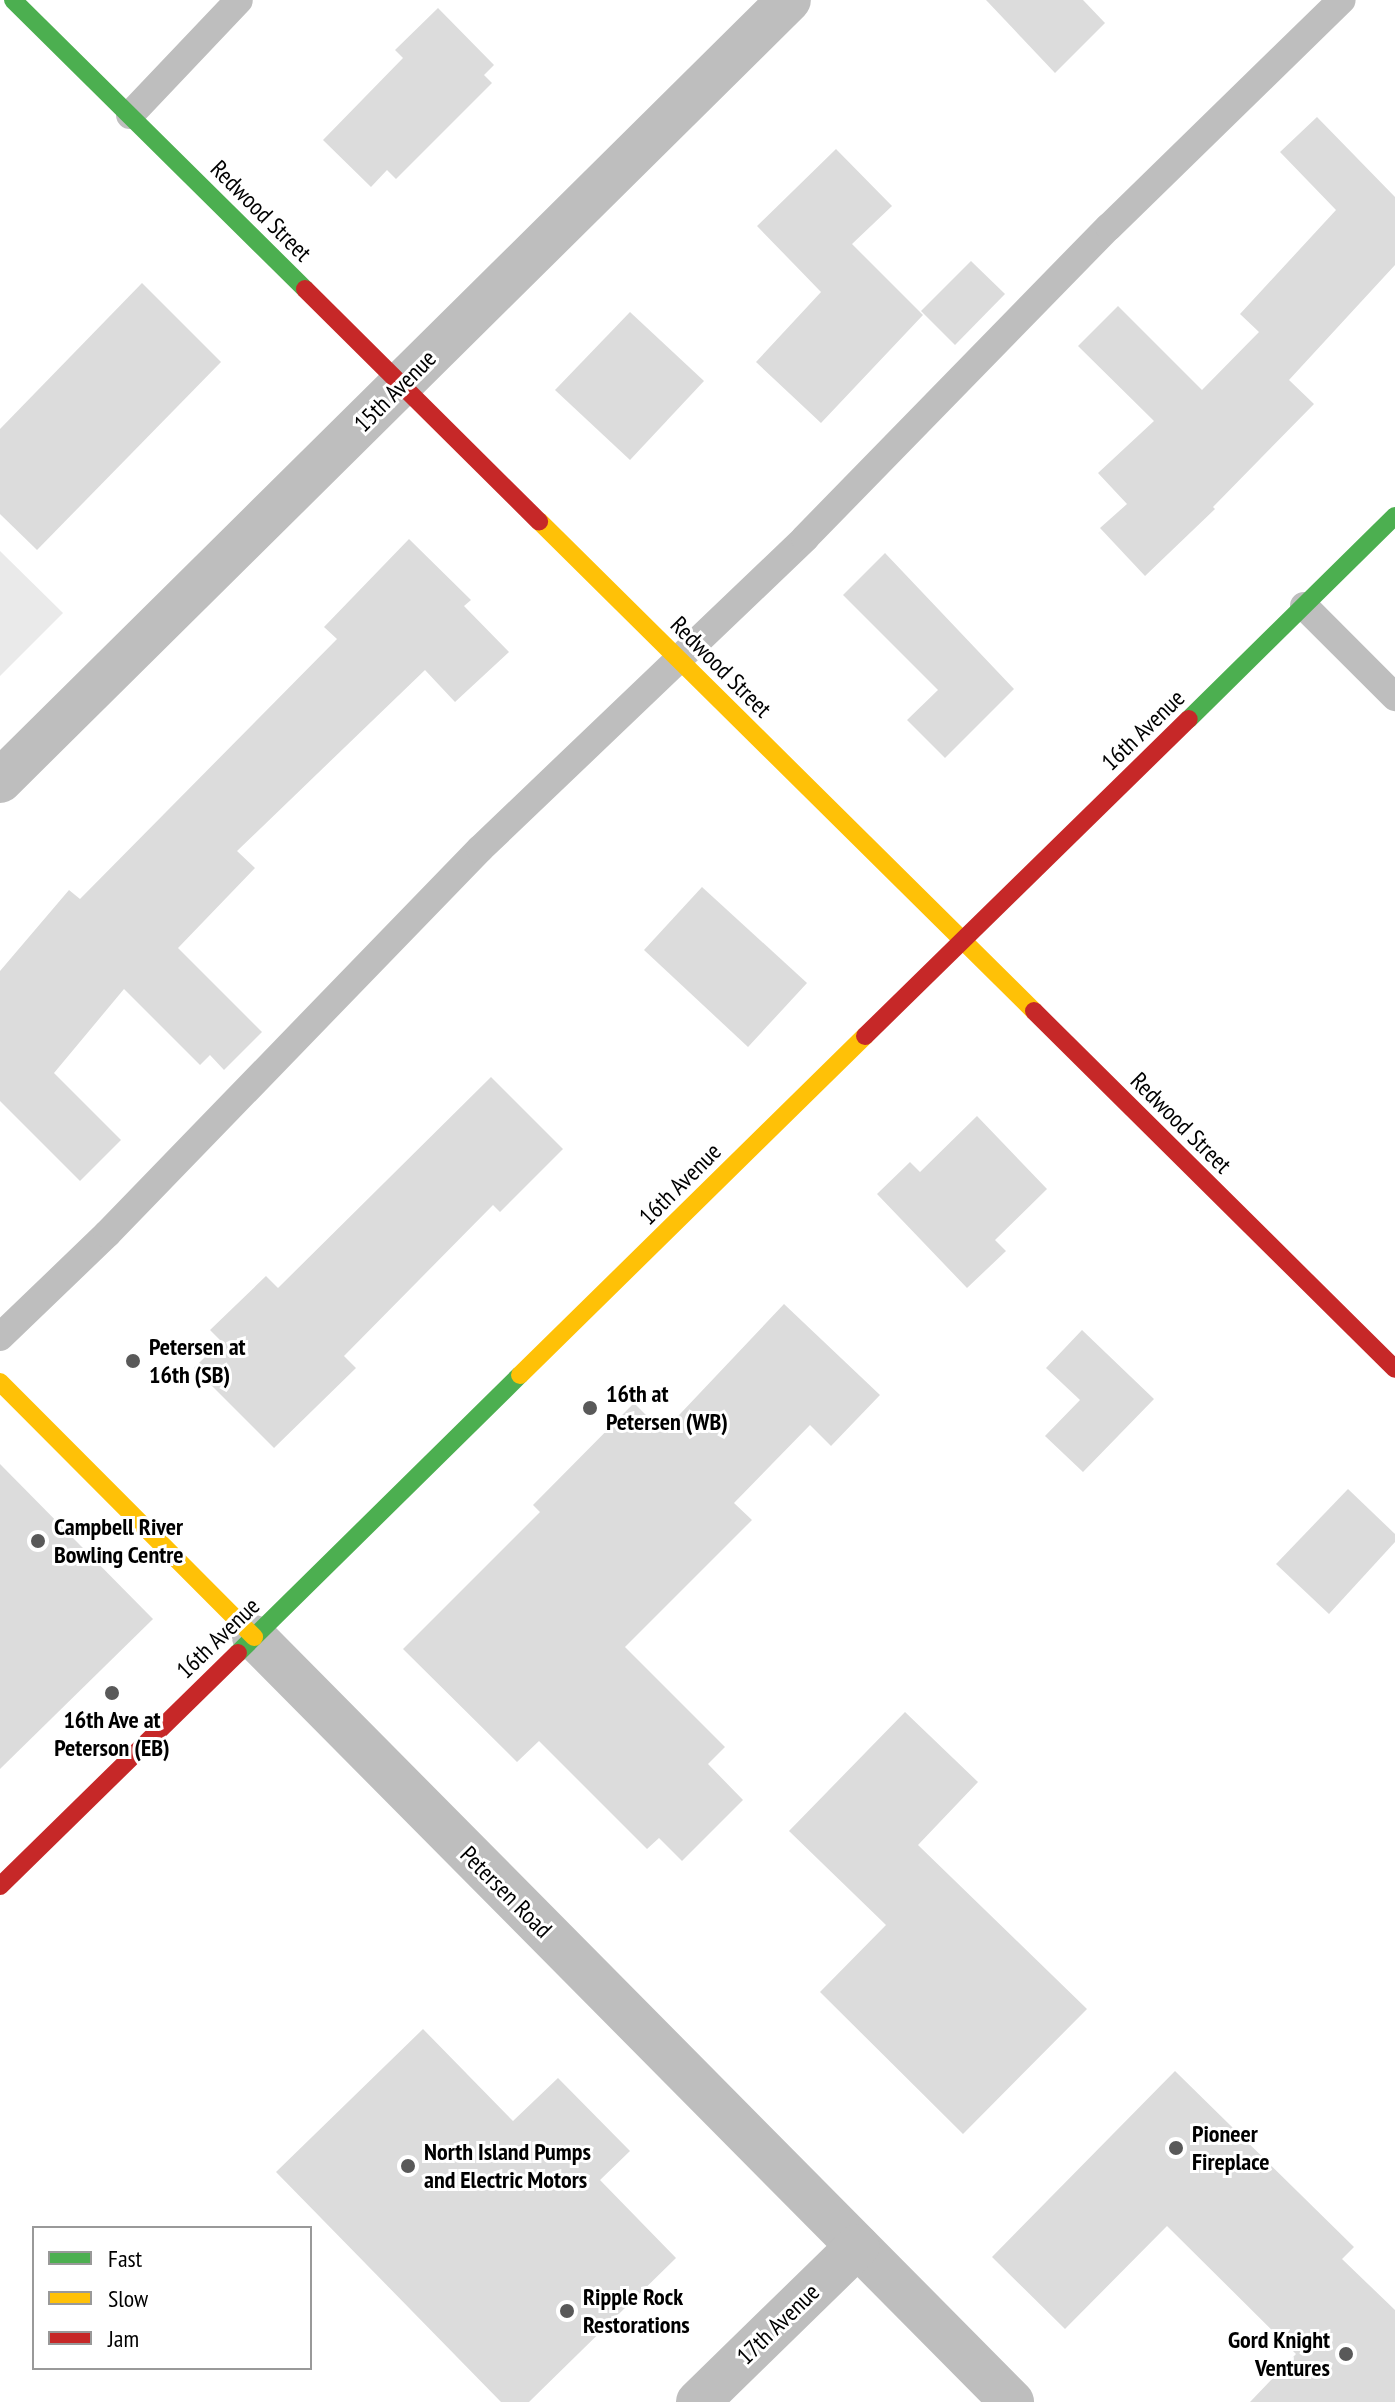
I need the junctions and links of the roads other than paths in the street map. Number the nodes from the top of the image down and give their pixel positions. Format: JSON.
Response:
{"nodes":[{"id":1,"x":13,"y":0,"type":"edge"},
{"id":2,"x":239,"y":0,"type":"edge"},
{"id":3,"x":789,"y":0,"type":"edge"},
{"id":4,"x":1342,"y":0,"type":"edge"},
{"id":5,"x":130,"y":115,"type":"junction"},
{"id":6,"x":402,"y":384,"type":"junction"},
{"id":7,"x":1395,"y":516,"type":"edge"},
{"id":8,"x":1304,"y":606,"type":"junction"},
{"id":9,"x":679,"y":659,"type":"junction"},
{"id":10,"x":1395,"y":697,"type":"edge"},
{"id":11,"x":0,"y":781,"type":"edge"},
{"id":12,"x":962,"y":940,"type":"junction"},
{"id":13,"x":0,"y":1337,"type":"edge"},
{"id":14,"x":1395,"y":1369,"type":"edge"},
{"id":15,"x":0,"y":1382,"type":"edge"},
{"id":16,"x":254,"y":1637,"type":"junction"},
{"id":17,"x":0,"y":1886,"type":"edge"},
{"id":18,"x":858,"y":2246,"type":"junction"},
{"id":19,"x":698,"y":2402,"type":"edge"},
{"id":20,"x":1012,"y":2402,"type":"edge"}],
"edges":[{"from":1,"to":5,"type":"street","name":"Redwood Street"},
{"from":2,"to":5,"type":"lane"},
{"from":3,"to":6,"type":"street","name":"15th Avenue"},
{"from":4,"to":9,"type":"lane"},
{"from":5,"to":6,"type":"street","name":"Redwood Street"},
{"from":6,"to":9,"type":"street","name":"Redwood Street"},
{"from":6,"to":11,"type":"street","name":"15th Avenue"},
{"from":7,"to":8,"type":"street","name":"16th Avenue"},
{"from":8,"to":10,"type":"lane"},
{"from":8,"to":12,"type":"street","name":"16th Avenue"},
{"from":9,"to":12,"type":"street","name":"Redwood Street"},
{"from":9,"to":13,"type":"lane"},
{"from":12,"to":14,"type":"street","name":"Redwood Street"},
{"from":12,"to":16,"type":"street","name":"16th Avenue"},
{"from":15,"to":16,"type":"street","name":"Petersen Road"},
{"from":16,"to":17,"type":"street","name":"16th Avenue"},
{"from":16,"to":18,"type":"street","name":"Petersen Road"},
{"from":18,"to":19,"type":"street","name":"17th Avenue"},
{"from":18,"to":20,"type":"street","name":"Petersen Road"}]}
